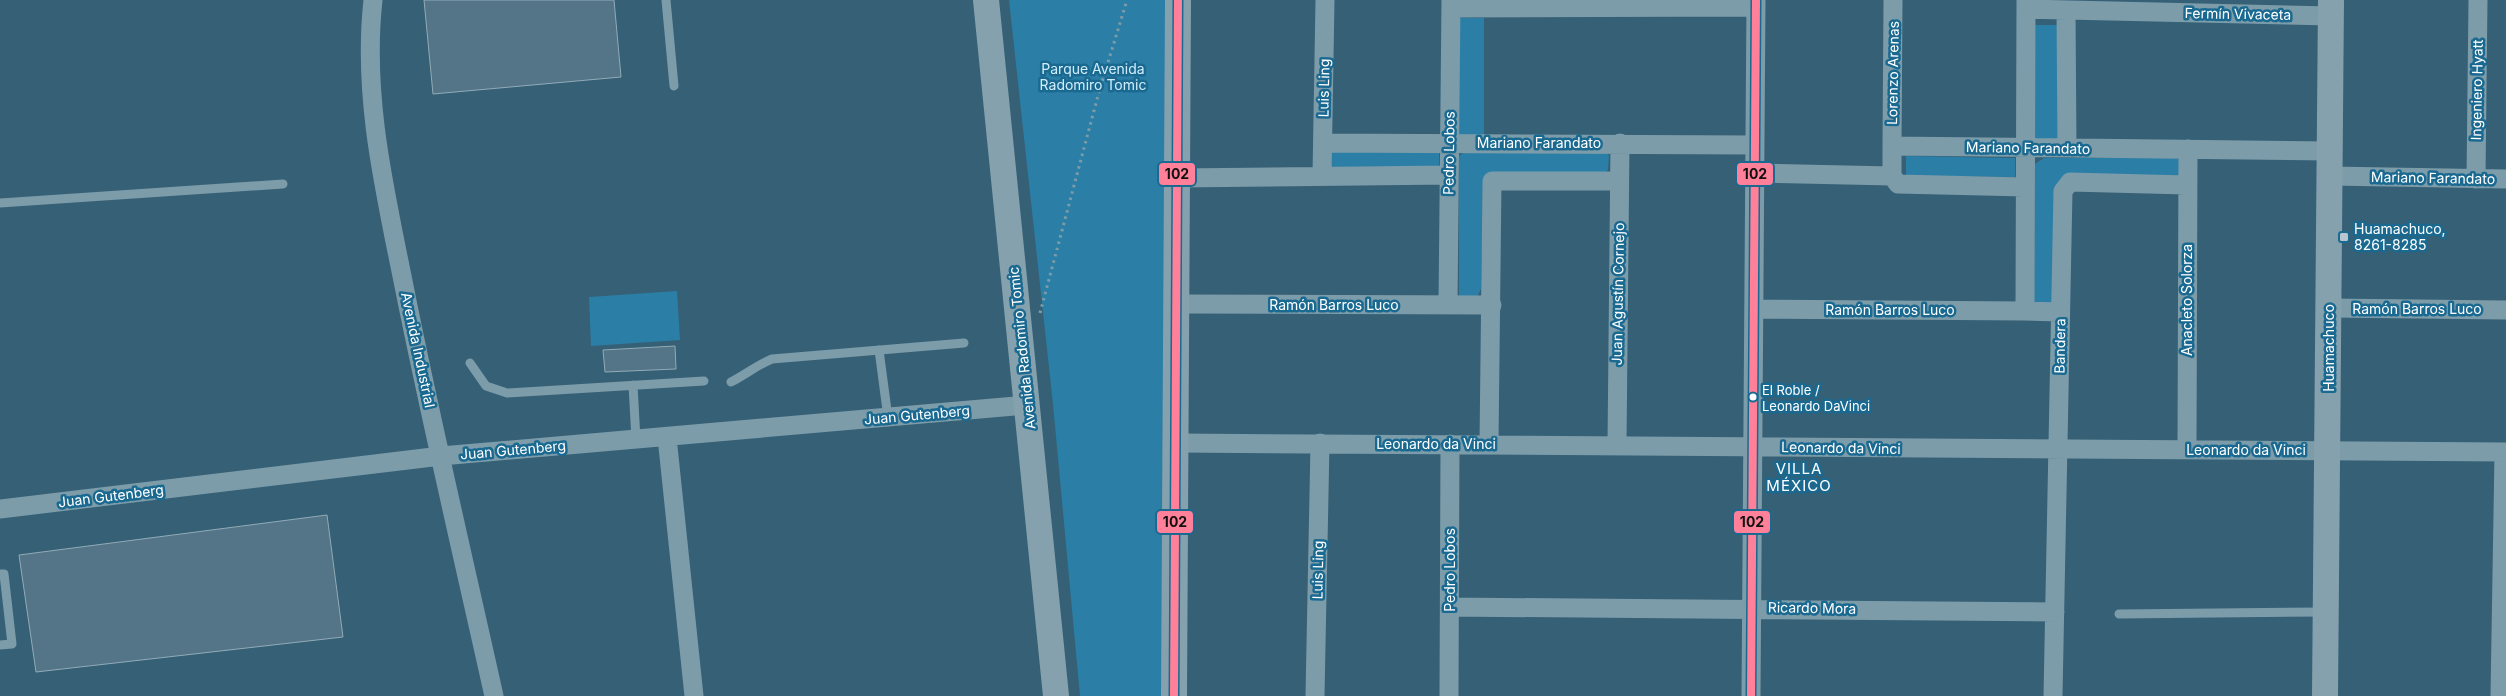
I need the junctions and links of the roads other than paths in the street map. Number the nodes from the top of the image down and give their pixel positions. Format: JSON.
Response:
{"nodes":[{"id":1,"x":373,"y":0,"type":"edge"},
{"id":2,"x":666,"y":0,"type":"edge"},
{"id":3,"x":986,"y":0,"type":"edge"},
{"id":4,"x":1178,"y":0,"type":"edge"},
{"id":5,"x":1325,"y":0,"type":"edge"},
{"id":6,"x":1893,"y":0,"type":"edge"},
{"id":7,"x":2478,"y":0,"type":"edge"},
{"id":8,"x":1451,"y":4,"type":"edge"},
{"id":9,"x":1756,"y":4,"type":"edge"},
{"id":10,"x":2026,"y":5,"type":"edge"},
{"id":11,"x":2331,"y":8,"type":"edge"},
{"id":12,"x":2066,"y":10,"type":"junction"},
{"id":13,"x":674,"y":86,"type":"dead end"},
{"id":14,"x":1323,"y":143,"type":"junction"},
{"id":15,"x":1449,"y":143,"type":"junction"},
{"id":16,"x":1620,"y":143,"type":"junction"},
{"id":17,"x":1755,"y":145,"type":"junction"},
{"id":18,"x":1892,"y":146,"type":"junction"},
{"id":19,"x":2026,"y":147,"type":"junction"},
{"id":20,"x":2067,"y":148,"type":"junction"},
{"id":21,"x":2188,"y":149,"type":"junction"},
{"id":22,"x":2330,"y":151,"type":"junction"},
{"id":23,"x":1755,"y":173,"type":"junction"},
{"id":24,"x":1322,"y":175,"type":"junction"},
{"id":25,"x":1449,"y":175,"type":"junction"},
{"id":26,"x":1892,"y":176,"type":"junction"},
{"id":27,"x":2330,"y":176,"type":"junction"},
{"id":28,"x":1177,"y":178,"type":"junction"},
{"id":29,"x":2476,"y":179,"type":"junction"},
{"id":30,"x":2506,"y":179,"type":"edge"},
{"id":31,"x":1619,"y":181,"type":"junction"},
{"id":32,"x":283,"y":184,"type":"dead end"},
{"id":33,"x":2188,"y":185,"type":"junction"},
{"id":34,"x":2025,"y":187,"type":"junction"},
{"id":35,"x":0,"y":203,"type":"edge"},
{"id":36,"x":1177,"y":304,"type":"junction"},
{"id":37,"x":1448,"y":305,"type":"junction"},
{"id":38,"x":1492,"y":305,"type":"junction"},
{"id":39,"x":2329,"y":308,"type":"junction"},
{"id":40,"x":1754,"y":309,"type":"junction"},
{"id":41,"x":2506,"y":310,"type":"edge"},
{"id":42,"x":2025,"y":311,"type":"junction"},
{"id":43,"x":2060,"y":312,"type":"junction"},
{"id":44,"x":964,"y":343,"type":"dead end"},
{"id":45,"x":879,"y":350,"type":"junction"},
{"id":46,"x":470,"y":363,"type":"dead end"},
{"id":47,"x":704,"y":381,"type":"dead end"},
{"id":48,"x":731,"y":382,"type":"dead end"},
{"id":49,"x":632,"y":385,"type":"junction"},
{"id":50,"x":1028,"y":405,"type":"junction"},
{"id":51,"x":888,"y":418,"type":"junction"},
{"id":52,"x":667,"y":437,"type":"junction"},
{"id":53,"x":636,"y":440,"type":"junction"},
{"id":54,"x":1176,"y":443,"type":"junction"},
{"id":55,"x":1320,"y":443,"type":"junction"},
{"id":56,"x":1450,"y":444,"type":"junction"},
{"id":57,"x":1489,"y":444,"type":"junction"},
{"id":58,"x":1617,"y":446,"type":"junction"},
{"id":59,"x":1753,"y":446,"type":"junction"},
{"id":60,"x":2058,"y":450,"type":"junction"},
{"id":61,"x":2187,"y":450,"type":"junction"},
{"id":62,"x":2328,"y":451,"type":"junction"},
{"id":63,"x":2505,"y":452,"type":"edge"},
{"id":64,"x":441,"y":456,"type":"junction"},
{"id":65,"x":0,"y":509,"type":"edge"},
{"id":66,"x":0,"y":574,"type":"edge"},
{"id":67,"x":1450,"y":607,"type":"junction"},
{"id":68,"x":1752,"y":608,"type":"junction"},
{"id":69,"x":2055,"y":612,"type":"junction"},
{"id":70,"x":2326,"y":612,"type":"junction"},
{"id":71,"x":2119,"y":614,"type":"dead end"},
{"id":72,"x":0,"y":645,"type":"edge"},
{"id":73,"x":494,"y":696,"type":"edge"},
{"id":74,"x":694,"y":696,"type":"edge"},
{"id":75,"x":1056,"y":696,"type":"edge"},
{"id":76,"x":1174,"y":696,"type":"edge"},
{"id":77,"x":1315,"y":696,"type":"edge"},
{"id":78,"x":1450,"y":696,"type":"edge"},
{"id":79,"x":1752,"y":696,"type":"edge"},
{"id":80,"x":2053,"y":696,"type":"edge"},
{"id":81,"x":2326,"y":696,"type":"edge"},
{"id":82,"x":2500,"y":696,"type":"edge"}],
"edges":[{"from":1,"to":64,"type":"street","name":"Avenida Industrial"},
{"from":2,"to":13,"type":"lane"},
{"from":3,"to":50,"type":"street","name":"Avenida Radomiro Tomic"},
{"from":4,"to":28,"type":"street"},
{"from":5,"to":14,"type":"street","name":"Luis Ling"},
{"from":6,"to":18,"type":"street","name":"Lorenzo Arenas"},
{"from":7,"to":29,"type":"street","name":"Ingeniero Hyatt"},
{"from":8,"to":9,"type":"street"},
{"from":8,"to":15,"type":"street","name":"Pedro Lobos"},
{"from":9,"to":17,"type":"street"},
{"from":10,"to":12,"type":"street","name":"Fermín Vivaceta"},
{"from":10,"to":19,"type":"street"},
{"from":11,"to":12,"type":"street","name":"Fermín Vivaceta"},
{"from":11,"to":22,"type":"street","name":"Huamachuco"},
{"from":12,"to":20,"type":"street"},
{"from":14,"to":15,"type":"street","name":"Mariano Farandato"},
{"from":14,"to":24,"type":"street","name":"Luis Ling"},
{"from":15,"to":16,"type":"street","name":"Mariano Farandato"},
{"from":15,"to":25,"type":"street","name":"Pedro Lobos"},
{"from":16,"to":17,"type":"street","name":"Mariano Farandato"},
{"from":16,"to":31,"type":"street","name":"Juan Agustín Cornejo"},
{"from":17,"to":23,"type":"street"},
{"from":18,"to":19,"type":"street","name":"Mariano Farandato"},
{"from":18,"to":26,"type":"street"},
{"from":19,"to":20,"type":"street","name":"Mariano Farandato"},
{"from":19,"to":34,"type":"street"},
{"from":20,"to":21,"type":"street","name":"Mariano Farandato"},
{"from":21,"to":22,"type":"street","name":"Mariano Farandato"},
{"from":21,"to":33,"type":"street","name":"Anacleto Solorza"},
{"from":22,"to":27,"type":"street","name":"Huamachuco"},
{"from":23,"to":26,"type":"street"},
{"from":23,"to":40,"type":"street"},
{"from":24,"to":25,"type":"street"},
{"from":24,"to":28,"type":"street"},
{"from":25,"to":37,"type":"street","name":"Pedro Lobos"},
{"from":26,"to":34,"type":"street"},
{"from":27,"to":29,"type":"street","name":"Mariano Farandato"},
{"from":27,"to":39,"type":"street","name":"Huamachuco"},
{"from":28,"to":36,"type":"street"},
{"from":29,"to":30,"type":"street","name":"Mariano Farandato"},
{"from":31,"to":38,"type":"street"},
{"from":31,"to":58,"type":"street","name":"Juan Agustín Cornejo"},
{"from":32,"to":35,"type":"lane"},
{"from":33,"to":43,"type":"street"},
{"from":33,"to":61,"type":"street","name":"Anacleto Solorza"},
{"from":34,"to":42,"type":"street"},
{"from":36,"to":37,"type":"street","name":"Ramón Barros Luco"},
{"from":36,"to":54,"type":"street"},
{"from":37,"to":38,"type":"street","name":"Ramón Barros Luco"},
{"from":38,"to":57,"type":"street"},
{"from":39,"to":41,"type":"street","name":"Ramón Barros Luco"},
{"from":39,"to":62,"type":"street","name":"Huamachuco"},
{"from":40,"to":42,"type":"street","name":"Ramón Barros Luco"},
{"from":40,"to":59,"type":"street"},
{"from":42,"to":43,"type":"street","name":"Bandera"},
{"from":43,"to":60,"type":"street","name":"Bandera"},
{"from":44,"to":45,"type":"lane"},
{"from":45,"to":48,"type":"lane"},
{"from":45,"to":51,"type":"lane"},
{"from":46,"to":49,"type":"lane"},
{"from":47,"to":49,"type":"lane"},
{"from":49,"to":53,"type":"lane"},
{"from":50,"to":51,"type":"street","name":"Juan Gutenberg"},
{"from":50,"to":75,"type":"street","name":"Avenida Radomiro Tomic"},
{"from":51,"to":52,"type":"street","name":"Juan Gutenberg"},
{"from":52,"to":53,"type":"street","name":"Juan Gutenberg"},
{"from":52,"to":74,"type":"street"},
{"from":53,"to":64,"type":"street","name":"Juan Gutenberg"},
{"from":54,"to":55,"type":"street","name":"Leonardo da Vinci"},
{"from":54,"to":76,"type":"street"},
{"from":55,"to":56,"type":"street","name":"Leonardo da Vinci"},
{"from":55,"to":77,"type":"street","name":"Luis Ling"},
{"from":56,"to":57,"type":"street","name":"Leonardo da Vinci"},
{"from":56,"to":67,"type":"street","name":"Pedro Lobos"},
{"from":57,"to":58,"type":"street","name":"Leonardo da Vinci"},
{"from":58,"to":59,"type":"street","name":"Leonardo da Vinci"},
{"from":59,"to":60,"type":"street","name":"Leonardo da Vinci"},
{"from":59,"to":68,"type":"street"},
{"from":60,"to":61,"type":"street","name":"Leonardo da Vinci"},
{"from":60,"to":69,"type":"street","name":"Bandera"},
{"from":61,"to":62,"type":"street","name":"Leonardo da Vinci"},
{"from":62,"to":63,"type":"street","name":"Leonardo da Vinci"},
{"from":62,"to":70,"type":"street","name":"Huamachuco"},
{"from":63,"to":82,"type":"street"},
{"from":64,"to":65,"type":"street","name":"Juan Gutenberg"},
{"from":64,"to":73,"type":"street","name":"Avenida Industrial"},
{"from":66,"to":72,"type":"lane"},
{"from":67,"to":68,"type":"street","name":"Ricardo Mora"},
{"from":67,"to":78,"type":"street","name":"Pedro Lobos"},
{"from":68,"to":69,"type":"street","name":"Ricardo Mora"},
{"from":68,"to":79,"type":"street"},
{"from":69,"to":80,"type":"street","name":"Bandera"},
{"from":70,"to":71,"type":"lane"},
{"from":70,"to":81,"type":"street","name":"Huamachuco"}]}
